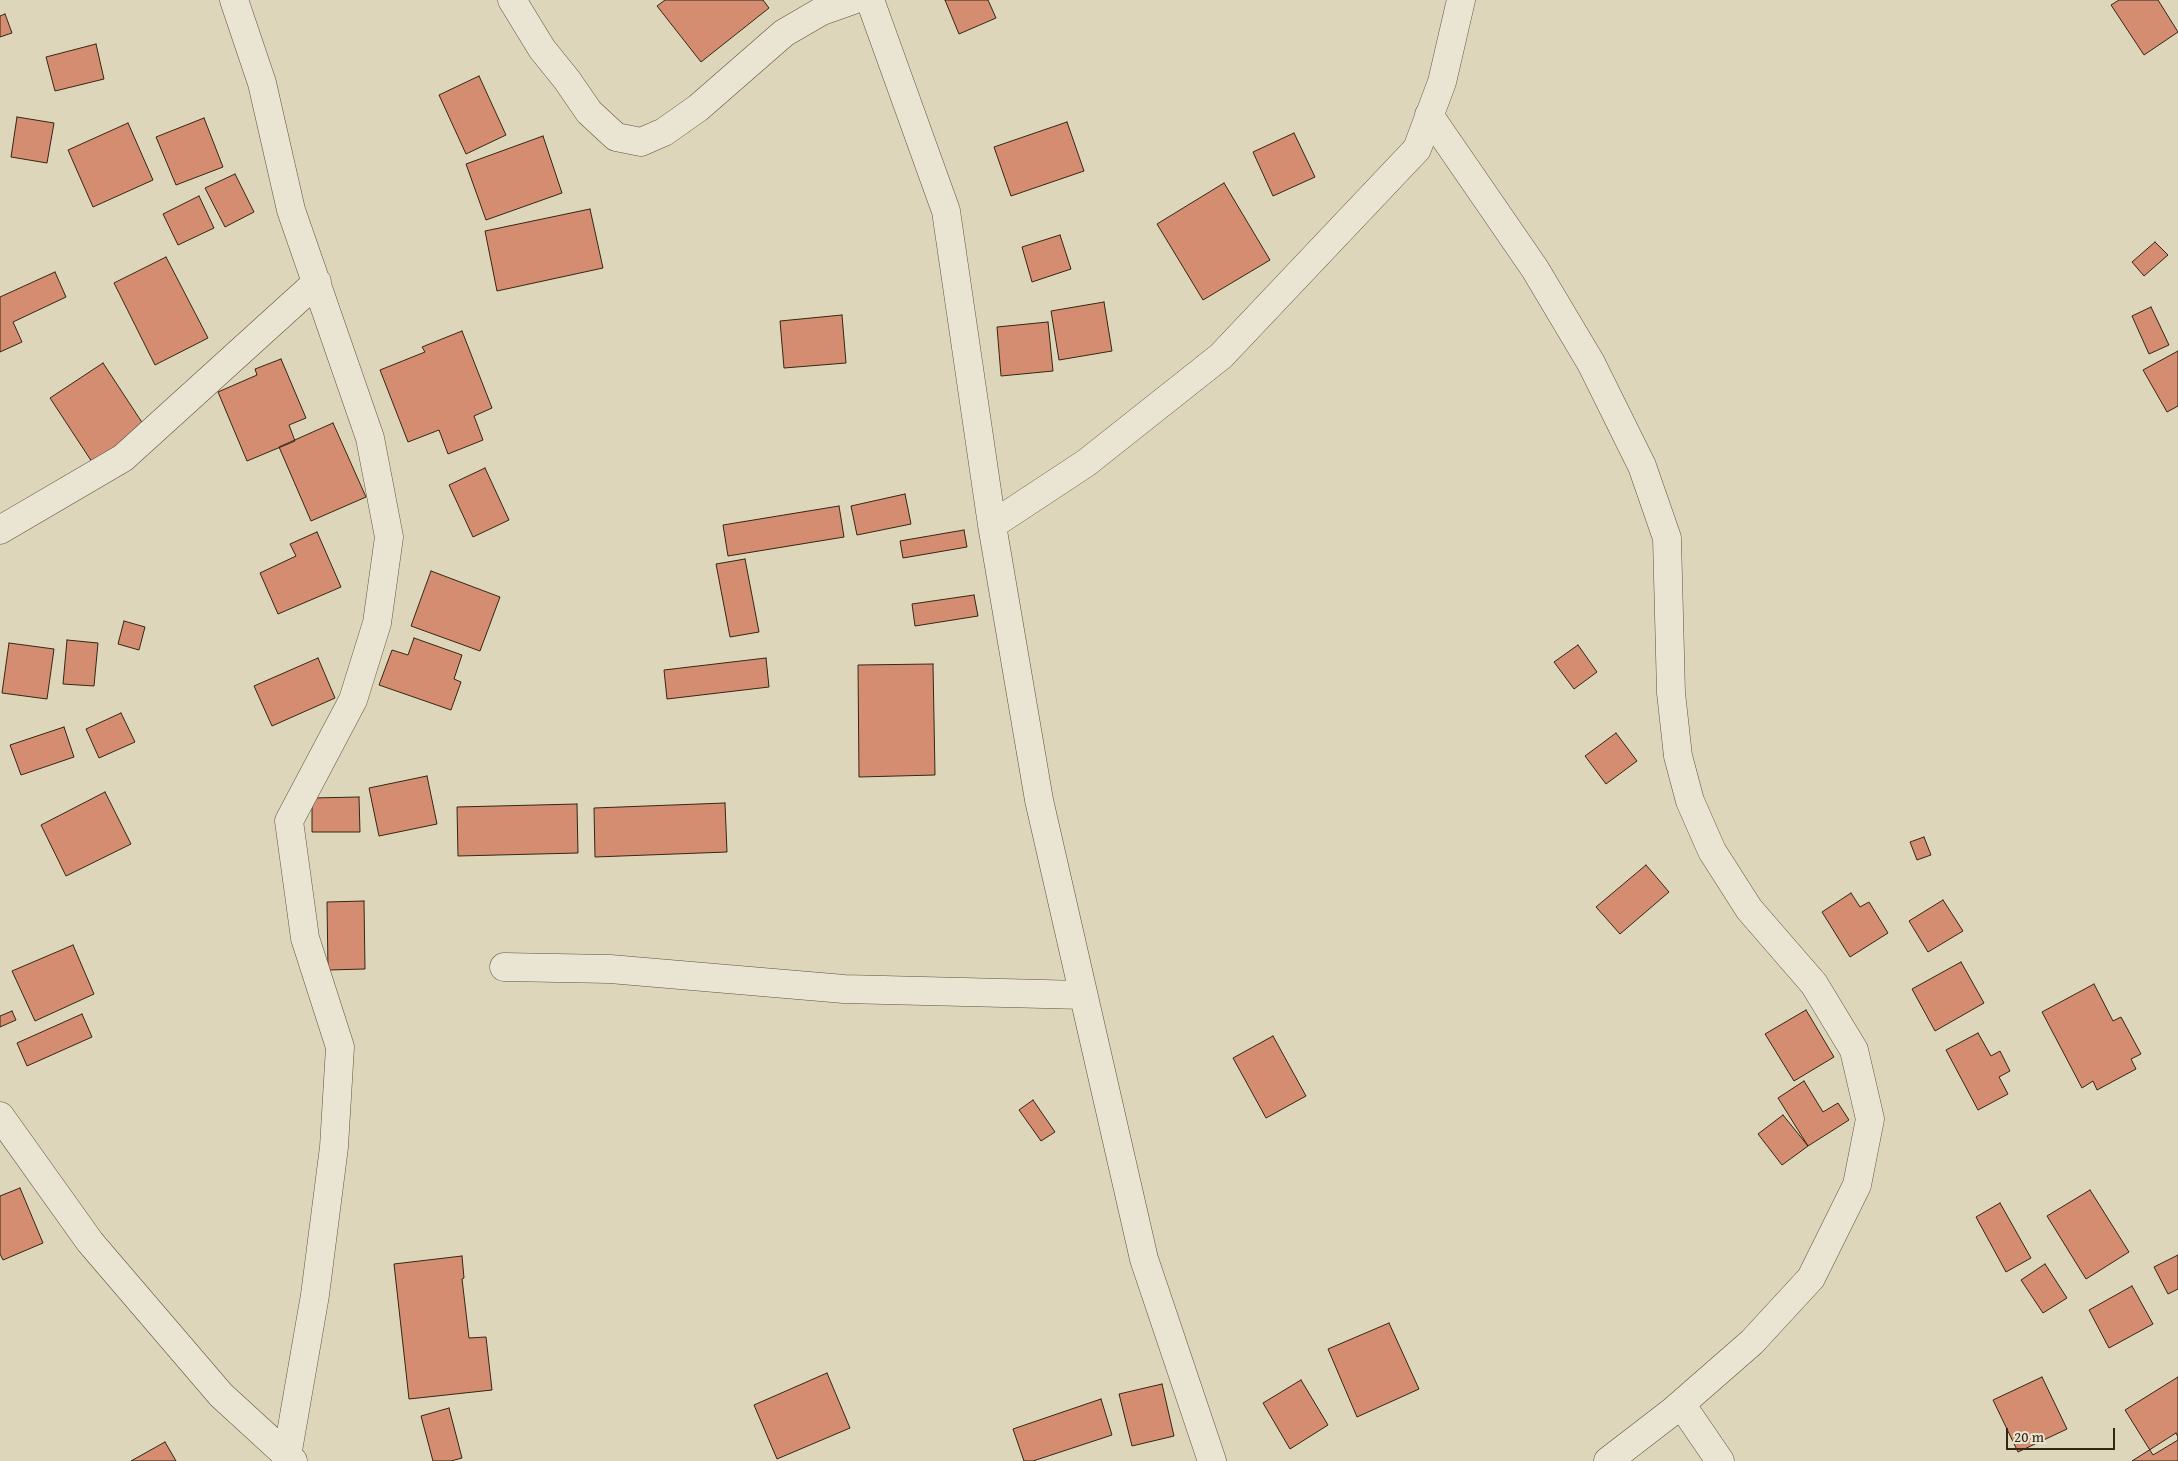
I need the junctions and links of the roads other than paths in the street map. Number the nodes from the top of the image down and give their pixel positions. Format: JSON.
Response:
{"nodes":[{"id":1,"x":234,"y":0,"type":"edge"},
{"id":2,"x":512,"y":0,"type":"edge"},
{"id":3,"x":853,"y":0,"type":"edge"},
{"id":4,"x":870,"y":0,"type":"edge"},
{"id":5,"x":1461,"y":0,"type":"edge"},
{"id":6,"x":1430,"y":115,"type":"junction"},
{"id":7,"x":317,"y":282,"type":"junction"},
{"id":8,"x":992,"y":525,"type":"junction"},
{"id":9,"x":0,"y":530,"type":"edge"},
{"id":10,"x":504,"y":967,"type":"dead end"},
{"id":11,"x":1083,"y":995,"type":"junction"},
{"id":12,"x":0,"y":1116,"type":"edge"},
{"id":13,"x":1681,"y":1404,"type":"junction"},
{"id":14,"x":290,"y":1458,"type":"edge"},
{"id":15,"x":1212,"y":1461,"type":"edge"},
{"id":16,"x":1608,"y":1461,"type":"edge"},
{"id":17,"x":1720,"y":1461,"type":"edge"}],
"edges":[{"from":1,"to":7,"type":"street"},
{"from":2,"to":3,"type":"street"},
{"from":4,"to":8,"type":"street"},
{"from":5,"to":6,"type":"street"},
{"from":6,"to":8,"type":"street"},
{"from":6,"to":13,"type":"street"},
{"from":7,"to":9,"type":"street"},
{"from":7,"to":14,"type":"street"},
{"from":8,"to":11,"type":"street"},
{"from":10,"to":11,"type":"street"},
{"from":11,"to":15,"type":"street"},
{"from":12,"to":14,"type":"street"},
{"from":13,"to":16,"type":"street"},
{"from":13,"to":17,"type":"street"}]}
